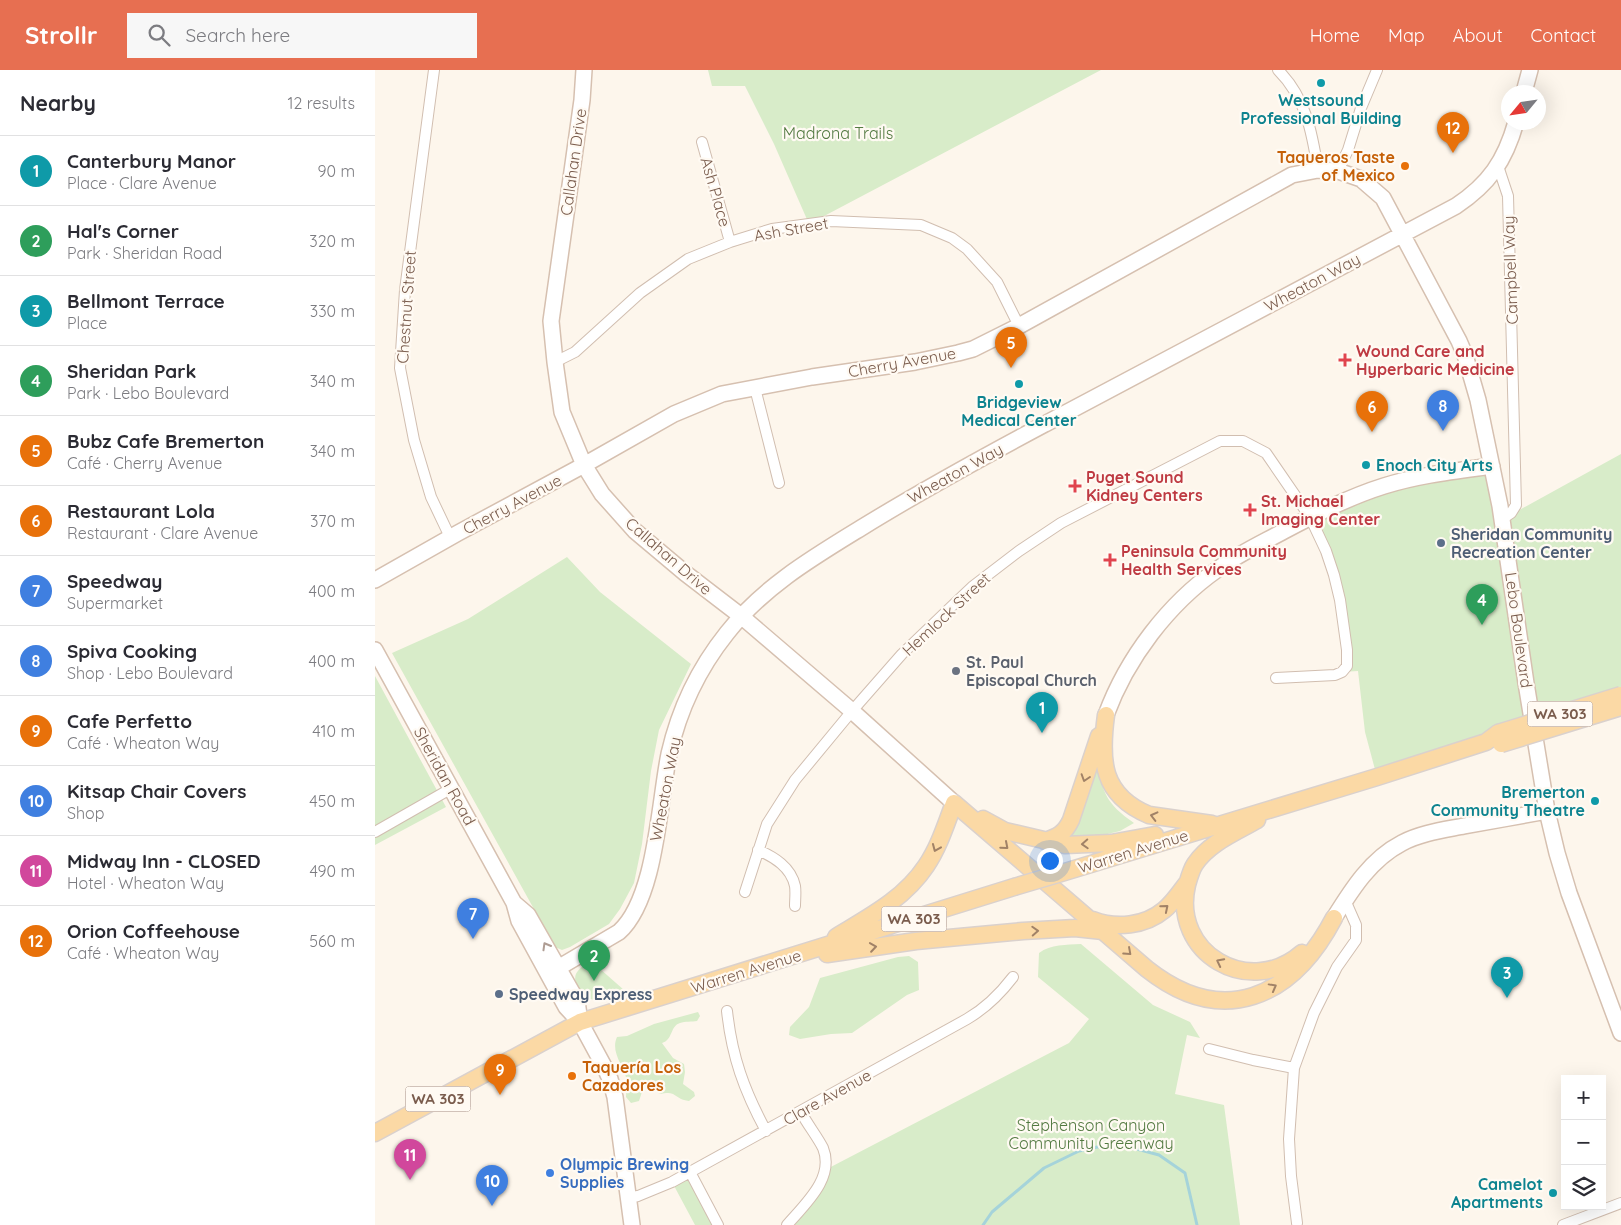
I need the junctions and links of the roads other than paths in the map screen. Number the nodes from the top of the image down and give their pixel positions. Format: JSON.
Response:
{"nodes":[{"id":1,"x":434,"y":70,"type":"edge"},
{"id":2,"x":584,"y":70,"type":"edge"},
{"id":3,"x":1278,"y":70,"type":"edge"},
{"id":4,"x":1377,"y":70,"type":"edge"},
{"id":5,"x":1530,"y":70,"type":"edge"},
{"id":6,"x":1526,"y":85,"type":"edge"},
{"id":7,"x":1513,"y":130,"type":"edge"},
{"id":8,"x":702,"y":142,"type":"dead end"},
{"id":9,"x":1498,"y":166,"type":"junction"},
{"id":10,"x":1318,"y":170,"type":"junction"},
{"id":11,"x":1338,"y":171,"type":"junction"},
{"id":12,"x":1403,"y":234,"type":"junction"},
{"id":13,"x":730,"y":242,"type":"junction"},
{"id":14,"x":1019,"y":326,"type":"junction"},
{"id":15,"x":555,"y":362,"type":"junction"},
{"id":16,"x":755,"y":388,"type":"junction"},
{"id":17,"x":584,"y":465,"type":"junction"},
{"id":18,"x":1492,"y":466,"type":"junction"},
{"id":19,"x":779,"y":483,"type":"dead end"},
{"id":20,"x":1310,"y":517,"type":"junction"},
{"id":21,"x":1502,"y":519,"type":"junction"},
{"id":22,"x":450,"y":537,"type":"junction"},
{"id":23,"x":375,"y":580,"type":"edge"},
{"id":24,"x":741,"y":616,"type":"junction"},
{"id":25,"x":375,"y":650,"type":"edge"},
{"id":26,"x":1276,"y":678,"type":"dead end"},
{"id":27,"x":1621,"y":695,"type":"edge"},
{"id":28,"x":1621,"y":707,"type":"edge"},
{"id":29,"x":852,"y":711,"type":"junction"},
{"id":30,"x":1106,"y":715,"type":"junction"},
{"id":31,"x":1495,"y":740,"type":"junction"},
{"id":32,"x":452,"y":788,"type":"junction"},
{"id":33,"x":955,"y":803,"type":"junction"},
{"id":34,"x":1276,"y":808,"type":"junction"},
{"id":35,"x":1547,"y":811,"type":"junction"},
{"id":36,"x":1219,"y":825,"type":"junction"},
{"id":37,"x":375,"y":832,"type":"edge"},
{"id":38,"x":1045,"y":841,"type":"junction"},
{"id":39,"x":758,"y":850,"type":"junction"},
{"id":40,"x":1188,"y":882,"type":"junction"},
{"id":41,"x":745,"y":892,"type":"dead end"},
{"id":42,"x":1345,"y":900,"type":"junction"},
{"id":43,"x":514,"y":903,"type":"junction"},
{"id":44,"x":795,"y":906,"type":"dead end"},
{"id":45,"x":1087,"y":917,"type":"junction"},
{"id":46,"x":1334,"y":918,"type":"junction"},
{"id":47,"x":1106,"y":932,"type":"junction"},
{"id":48,"x":813,"y":950,"type":"junction"},
{"id":49,"x":773,"y":962,"type":"junction"},
{"id":50,"x":558,"y":968,"type":"junction"},
{"id":51,"x":1013,"y":977,"type":"dead end"},
{"id":52,"x":727,"y":1011,"type":"dead end"},
{"id":53,"x":580,"y":1022,"type":"junction"},
{"id":54,"x":1621,"y":1033,"type":"edge"},
{"id":55,"x":1209,"y":1049,"type":"dead end"},
{"id":56,"x":1293,"y":1068,"type":"junction"},
{"id":57,"x":801,"y":1112,"type":"junction"},
{"id":58,"x":766,"y":1131,"type":"junction"},
{"id":59,"x":375,"y":1133,"type":"edge"},
{"id":60,"x":690,"y":1172,"type":"junction"},
{"id":61,"x":629,"y":1198,"type":"junction"},
{"id":62,"x":1621,"y":1202,"type":"edge"},
{"id":63,"x":1591,"y":1214,"type":"junction"},
{"id":64,"x":1297,"y":1223,"type":"dead end"},
{"id":65,"x":632,"y":1225,"type":"edge"},
{"id":66,"x":718,"y":1225,"type":"edge"},
{"id":67,"x":787,"y":1225,"type":"edge"},
{"id":68,"x":1563,"y":1225,"type":"edge"},
{"id":69,"x":1595,"y":1225,"type":"edge"}],
"edges":[{"from":1,"to":22,"type":"street","name":"Chestnut Street"},
{"from":2,"to":15,"type":"main road","name":"Callahan Drive"},
{"from":3,"to":10,"type":"street"},
{"from":4,"to":11,"type":"street"},
{"from":5,"to":6,"type":"main road"},
{"from":7,"to":9,"type":"main road","name":"Wheaton Way"},
{"from":8,"to":13,"type":"street","name":"Ash Place"},
{"from":9,"to":12,"type":"main road","name":"Wheaton Way"},
{"from":9,"to":21,"type":"street","name":"Campbell Way"},
{"from":10,"to":11,"type":"main road","name":"Cherry Avenue"},
{"from":10,"to":14,"type":"main road","name":"Cherry Avenue"},
{"from":11,"to":12,"type":"main road","name":"Cherry Avenue"},
{"from":12,"to":18,"type":"main road","name":"Lebo Boulevard"},
{"from":12,"to":24,"type":"main road","name":"Wheaton Way"},
{"from":13,"to":14,"type":"street","name":"Ash Street"},
{"from":13,"to":15,"type":"street","name":"Ash Street"},
{"from":14,"to":16,"type":"main road","name":"Cherry Avenue"},
{"from":15,"to":17,"type":"main road","name":"Callahan Drive"},
{"from":16,"to":17,"type":"main road","name":"Cherry Avenue"},
{"from":16,"to":19,"type":"street"},
{"from":17,"to":22,"type":"main road","name":"Cherry Avenue"},
{"from":17,"to":24,"type":"main road","name":"Callahan Drive"},
{"from":18,"to":20,"type":"main road"},
{"from":18,"to":21,"type":"main road","name":"Lebo Boulevard"},
{"from":20,"to":26,"type":"street"},
{"from":20,"to":29,"type":"street","name":"Hemlock Street"},
{"from":20,"to":30,"type":"main road"},
{"from":21,"to":35,"type":"main road","name":"Lebo Boulevard"},
{"from":22,"to":23,"type":"main road","name":"Cherry Avenue"},
{"from":24,"to":29,"type":"main road","name":"Callahan Drive"},
{"from":24,"to":50,"type":"main road","name":"Wheaton Way"},
{"from":25,"to":32,"type":"main road","name":"Sheridan Road"},
{"from":27,"to":31,"type":"main road","number":"WA 303","bridge":true},
{"from":28,"to":31,"type":"main road","number":"WA 303","bridge":true},
{"from":29,"to":33,"type":"main road","name":"Callahan Drive"},
{"from":29,"to":39,"type":"street","name":"Hemlock Street"},
{"from":36,"to":30,"type":"main road","one_way":true},
{"from":30,"to":38,"type":"main road","one_way":true},
{"from":31,"to":34,"type":"main road","name":"Warren Avenue","number":"WA 303"},
{"from":32,"to":37,"type":"street"},
{"from":32,"to":43,"type":"main road","name":"Sheridan Road"},
{"from":33,"to":38,"type":"main road"},
{"from":33,"to":45,"type":"main road","one_way":true},
{"from":33,"to":48,"type":"main road","one_way":true},
{"from":34,"to":36,"type":"main road","name":"Warren Avenue","number":"WA 303"},
{"from":34,"to":40,"type":"main road"},
{"from":35,"to":42,"type":"main road"},
{"from":35,"to":54,"type":"main road","name":"Lebo Boulevard"},
{"from":36,"to":38,"type":"main road","one_way":true},
{"from":36,"to":48,"type":"main road","name":"Warren Avenue","number":"WA 303","bridge":true},
{"from":39,"to":41,"type":"street","name":"Hemlock Street"},
{"from":39,"to":44,"type":"street"},
{"from":45,"to":40,"type":"main road","one_way":true},
{"from":46,"to":40,"type":"main road","one_way":true},
{"from":42,"to":46,"type":"main road"},
{"from":42,"to":56,"type":"street"},
{"from":50,"to":43,"type":"main road","name":"Sheridan Road","one_way":true},
{"from":43,"to":53,"type":"main road","name":"Sheridan Road"},
{"from":45,"to":47,"type":"main road"},
{"from":47,"to":46,"type":"main road","one_way":true},
{"from":49,"to":47,"type":"main road","one_way":true},
{"from":48,"to":49,"type":"main road","name":"Warren Avenue","number":"WA 303"},
{"from":49,"to":53,"type":"main road","name":"Warren Avenue","number":"WA 303"},
{"from":50,"to":53,"type":"main road","name":"Sheridan Road"},
{"from":51,"to":57,"type":"street","name":"Clare Avenue"},
{"from":52,"to":58,"type":"street"},
{"from":53,"to":59,"type":"main road","number":"WA 303"},
{"from":53,"to":61,"type":"main road","name":"Sheridan Road"},
{"from":55,"to":56,"type":"street"},
{"from":56,"to":64,"type":"street"},
{"from":57,"to":58,"type":"street","name":"Clare Avenue"},
{"from":57,"to":67,"type":"street"},
{"from":58,"to":60,"type":"street","name":"Clare Avenue"},
{"from":60,"to":61,"type":"street","name":"Clare Avenue"},
{"from":60,"to":66,"type":"street"},
{"from":61,"to":65,"type":"main road","name":"Sheridan Road"},
{"from":62,"to":63,"type":"street"},
{"from":63,"to":68,"type":"street"},
{"from":63,"to":69,"type":"street"}]}
